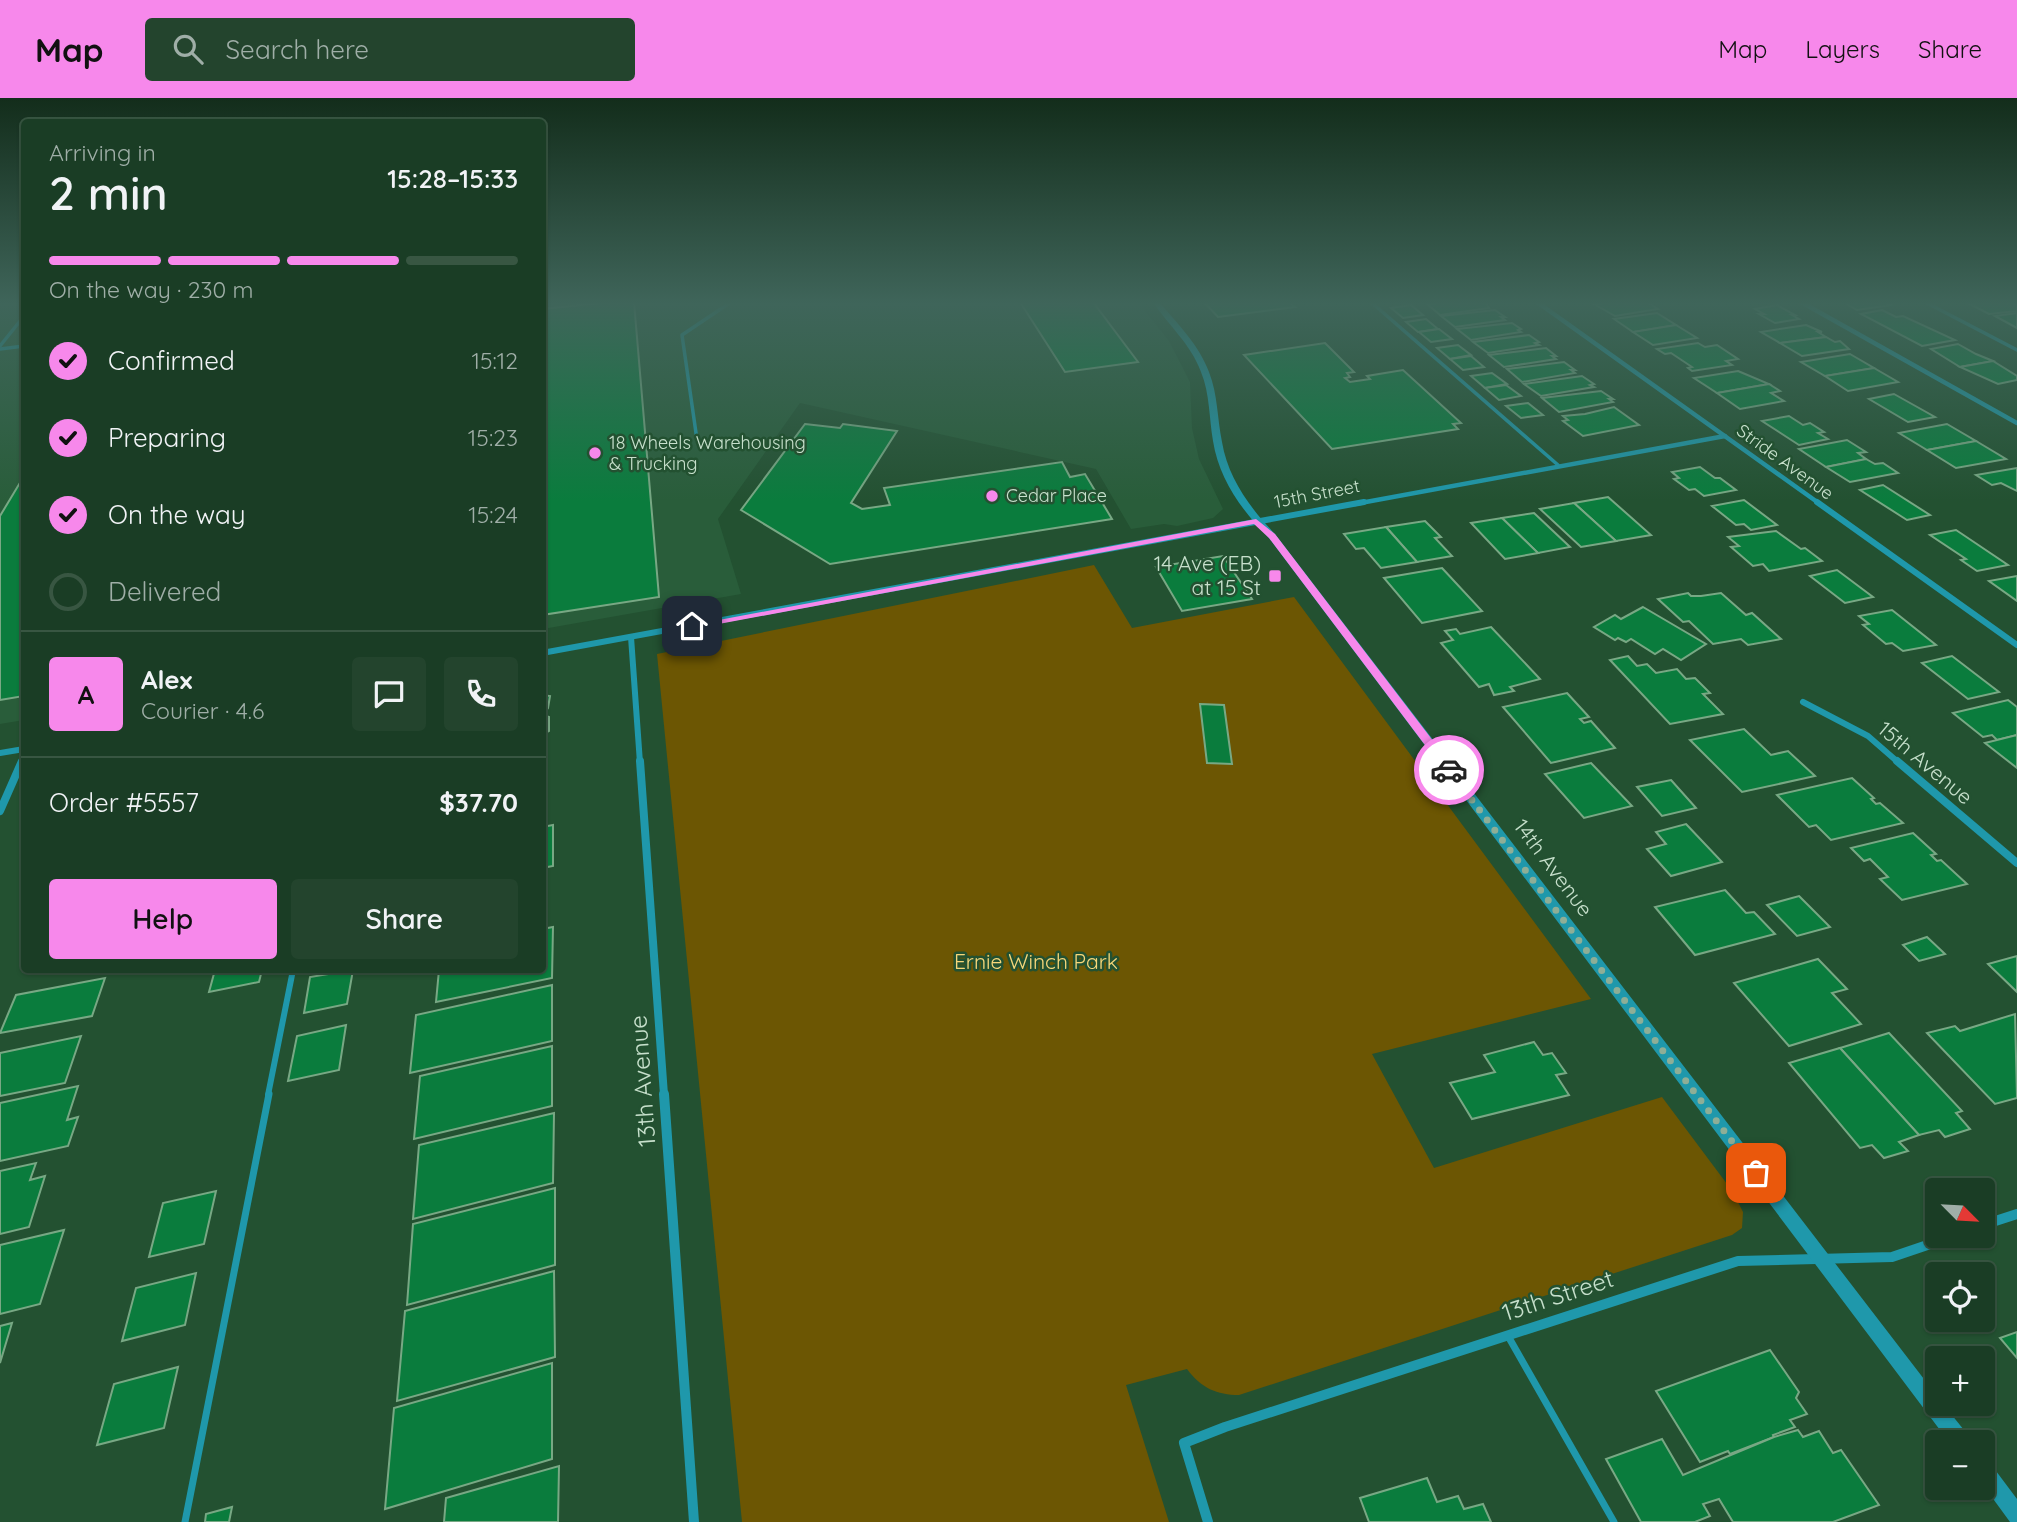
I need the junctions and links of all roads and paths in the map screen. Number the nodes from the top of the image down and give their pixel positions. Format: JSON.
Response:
{"nodes":[{"id":1,"x":687,"y":368,"type":"edge"},
{"id":2,"x":1204,"y":368,"type":"edge"},
{"id":3,"x":1447,"y":368,"type":"edge"},
{"id":4,"x":1630,"y":368,"type":"edge"},
{"id":5,"x":1920,"y":368,"type":"edge"},
{"id":6,"x":2017,"y":423,"type":"edge"},
{"id":7,"x":1725,"y":436,"type":"junction"},
{"id":8,"x":697,"y":440,"type":"dead end"},
{"id":9,"x":1558,"y":465,"type":"junction"},
{"id":10,"x":1256,"y":522,"type":"junction"},
{"id":11,"x":631,"y":637,"type":"junction"},
{"id":12,"x":2017,"y":645,"type":"edge"},
{"id":13,"x":546,"y":652,"type":"edge"},
{"id":14,"x":1803,"y":702,"type":"dead end"},
{"id":15,"x":21,"y":750,"type":"edge"},
{"id":16,"x":0,"y":753,"type":"edge"},
{"id":17,"x":21,"y":763,"type":"edge"},
{"id":18,"x":0,"y":811,"type":"edge"},
{"id":19,"x":2017,"y":863,"type":"edge"},
{"id":20,"x":292,"y":973,"type":"edge"},
{"id":21,"x":2017,"y":1214,"type":"edge"},
{"id":22,"x":1995,"y":1222,"type":"edge"},
{"id":23,"x":1925,"y":1246,"type":"edge"},
{"id":24,"x":1823,"y":1261,"type":"junction"},
{"id":25,"x":1507,"y":1334,"type":"junction"},
{"id":26,"x":1952,"y":1430,"type":"edge"},
{"id":27,"x":1995,"y":1486,"type":"edge"},
{"id":28,"x":2017,"y":1515,"type":"edge"},
{"id":29,"x":185,"y":1522,"type":"edge"},
{"id":30,"x":694,"y":1522,"type":"edge"},
{"id":31,"x":1208,"y":1522,"type":"edge"},
{"id":32,"x":1614,"y":1522,"type":"edge"}],
"edges":[{"from":1,"to":8,"type":"lane"},
{"from":2,"to":10,"type":"street","name":"14th Avenue"},
{"from":3,"to":9,"type":"lane"},
{"from":4,"to":7,"type":"street","name":"Stride Avenue"},
{"from":5,"to":6,"type":"street"},
{"from":7,"to":9,"type":"street","name":"15th Street"},
{"from":7,"to":12,"type":"street","name":"Stride Avenue"},
{"from":9,"to":10,"type":"street","name":"15th Street"},
{"from":10,"to":11,"type":"street","name":"15th Street"},
{"from":10,"to":24,"type":"street","name":"14th Avenue"},
{"from":11,"to":13,"type":"street","name":"15th Street"},
{"from":11,"to":30,"type":"street","name":"13th Avenue"},
{"from":14,"to":19,"type":"street","name":"15th Avenue"},
{"from":15,"to":16,"type":"street"},
{"from":17,"to":18,"type":"street"},
{"from":20,"to":29,"type":"lane"},
{"from":21,"to":22,"type":"street"},
{"from":23,"to":24,"type":"street","name":"13th Street"},
{"from":24,"to":25,"type":"street","name":"13th Street"},
{"from":24,"to":26,"type":"street","name":"14th Avenue"},
{"from":25,"to":31,"type":"street","name":"13th Street"},
{"from":25,"to":32,"type":"lane"},
{"from":27,"to":28,"type":"street"}]}
